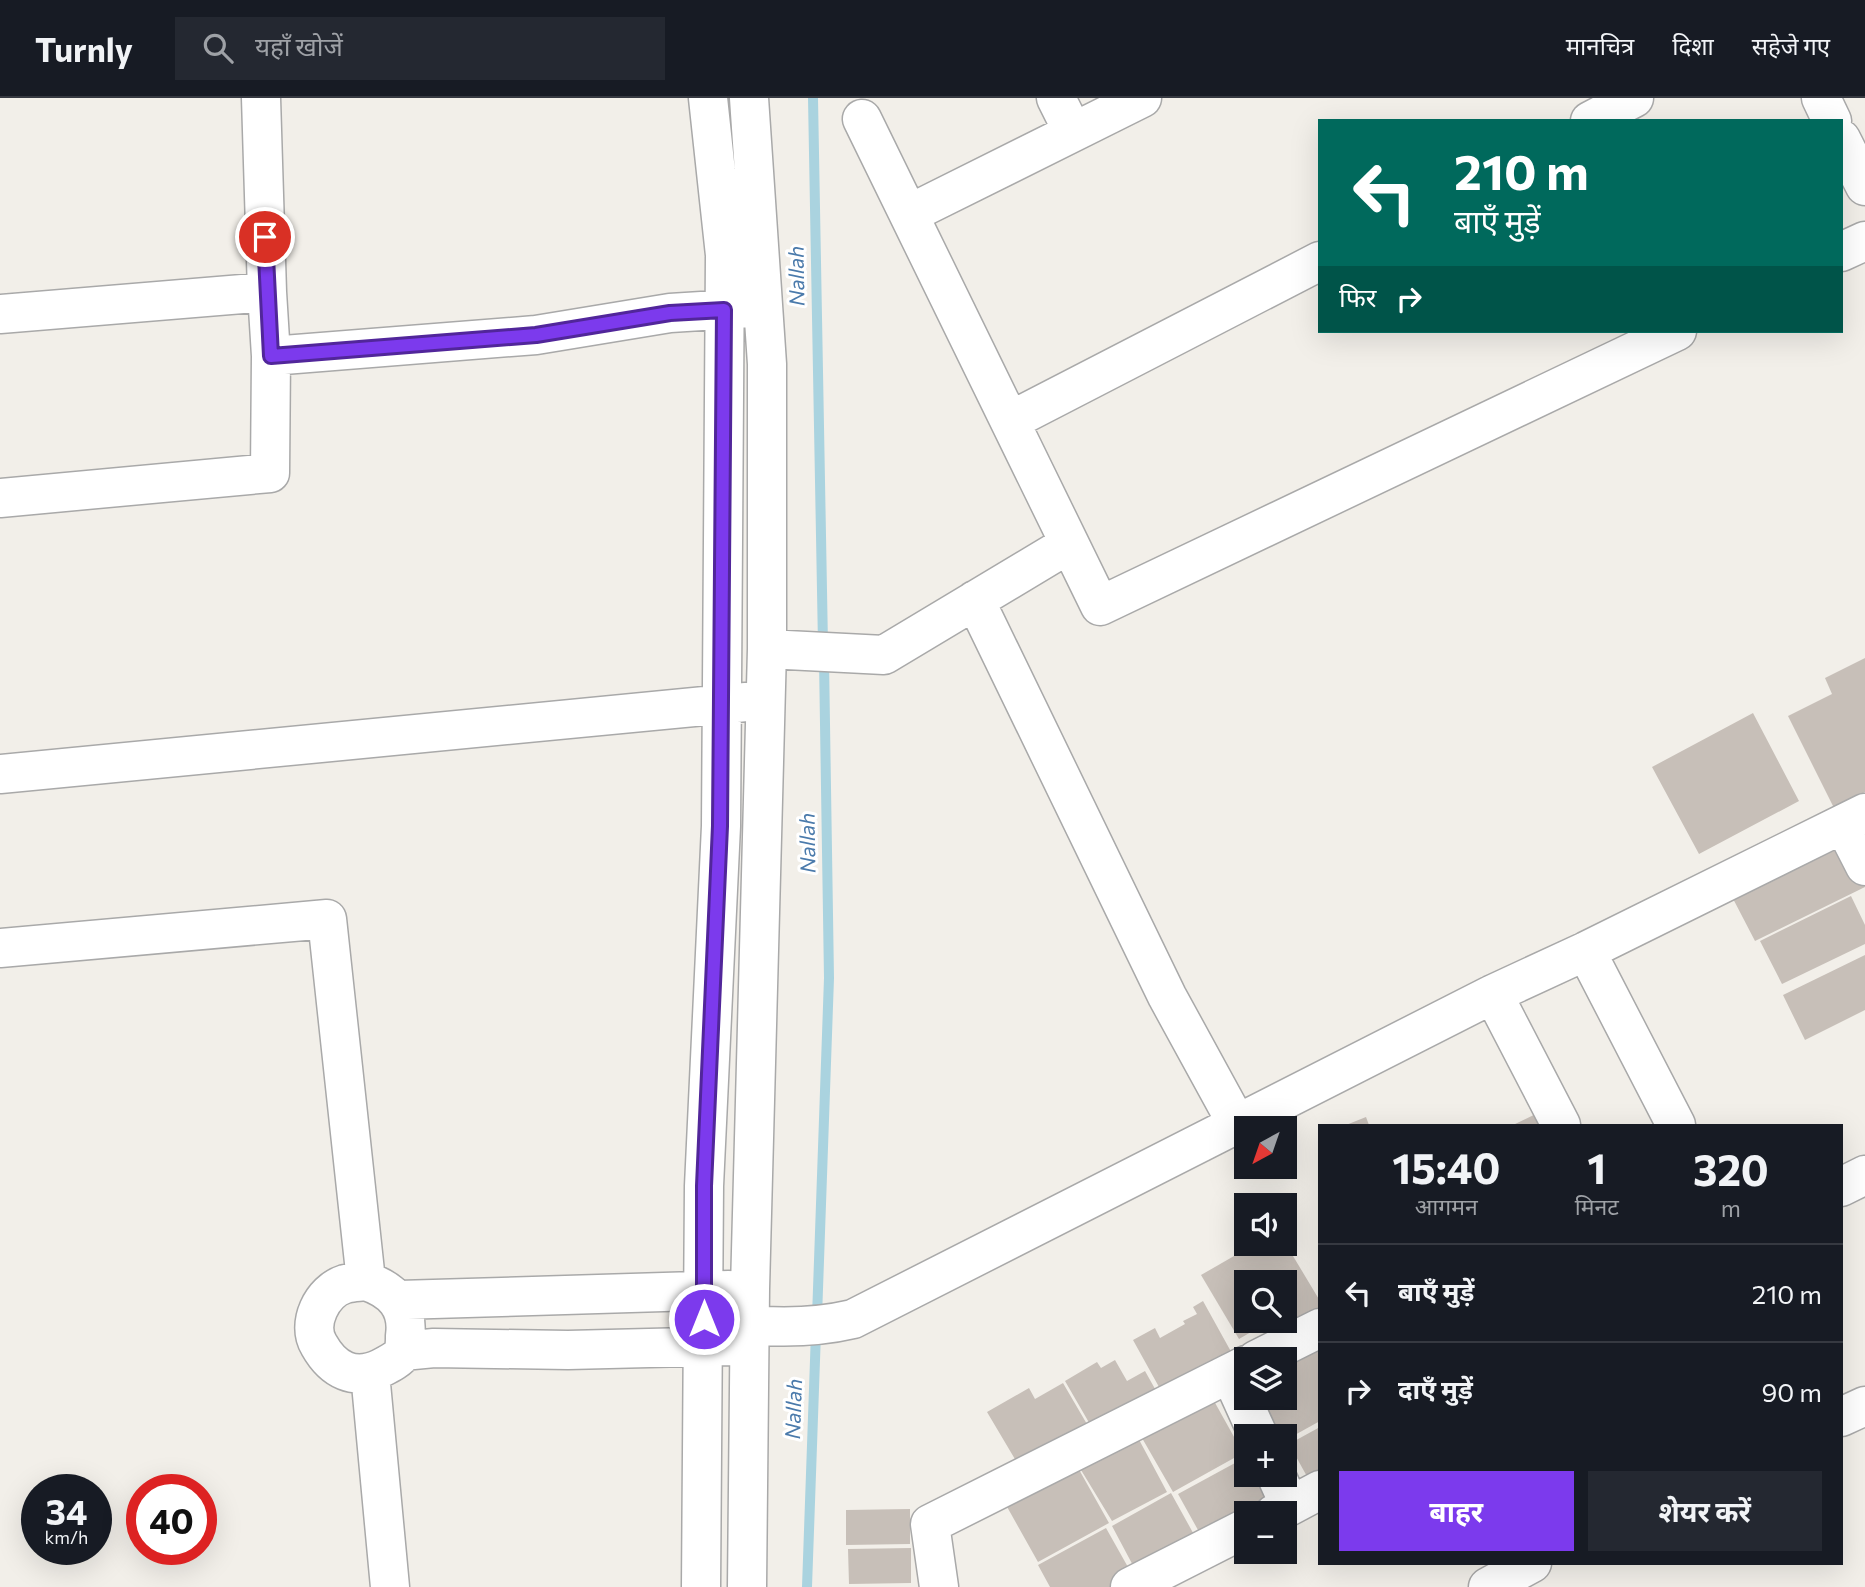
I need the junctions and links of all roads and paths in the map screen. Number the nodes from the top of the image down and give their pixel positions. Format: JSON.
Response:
{"nodes":[{"id":1,"x":261,"y":98,"type":"edge"},
{"id":2,"x":708,"y":98,"type":"edge"},
{"id":3,"x":749,"y":98,"type":"edge"},
{"id":4,"x":1056,"y":98,"type":"edge"},
{"id":5,"x":1142,"y":98,"type":"edge"},
{"id":6,"x":1634,"y":98,"type":"edge"},
{"id":7,"x":1821,"y":98,"type":"edge"},
{"id":8,"x":862,"y":119,"type":"dead end"},
{"id":9,"x":1594,"y":119,"type":"edge"},
{"id":10,"x":1831,"y":119,"type":"edge"},
{"id":11,"x":1073,"y":132,"type":"junction"},
{"id":12,"x":1843,"y":142,"type":"edge"},
{"id":13,"x":1865,"y":186,"type":"edge"},
{"id":14,"x":909,"y":214,"type":"junction"},
{"id":15,"x":1865,"y":241,"type":"edge"},
{"id":16,"x":1843,"y":251,"type":"edge"},
{"id":17,"x":1318,"y":262,"type":"edge"},
{"id":18,"x":267,"y":292,"type":"junction"},
{"id":19,"x":765,"y":307,"type":"junction"},
{"id":20,"x":724,"y":310,"type":"junction"},
{"id":21,"x":0,"y":314,"type":"edge"},
{"id":22,"x":1672,"y":333,"type":"edge"},
{"id":23,"x":271,"y":356,"type":"junction"},
{"id":24,"x":1010,"y":421,"type":"junction"},
{"id":25,"x":0,"y":498,"type":"edge"},
{"id":26,"x":1069,"y":544,"type":"junction"},
{"id":27,"x":975,"y":600,"type":"junction"},
{"id":28,"x":767,"y":649,"type":"junction"},
{"id":29,"x":765,"y":700,"type":"junction"},
{"id":30,"x":721,"y":704,"type":"junction"},
{"id":31,"x":0,"y":774,"type":"edge"},
{"id":32,"x":1854,"y":819,"type":"edge"},
{"id":33,"x":1865,"y":866,"type":"edge"},
{"id":34,"x":0,"y":948,"type":"edge"},
{"id":35,"x":1586,"y":951,"type":"junction"},
{"id":36,"x":1493,"y":994,"type":"junction"},
{"id":37,"x":1253,"y":1116,"type":"edge"},
{"id":38,"x":1234,"y":1119,"type":"edge"},
{"id":39,"x":1560,"y":1124,"type":"edge"},
{"id":40,"x":1675,"y":1124,"type":"edge"},
{"id":41,"x":1234,"y":1126,"type":"edge"},
{"id":42,"x":1865,"y":1175,"type":"edge"},
{"id":43,"x":1843,"y":1186,"type":"edge"},
{"id":44,"x":366,"y":1281,"type":"junction"},
{"id":45,"x":704,"y":1291,"type":"junction"},
{"id":46,"x":399,"y":1300,"type":"junction"},
{"id":47,"x":756,"y":1322,"type":"junction"},
{"id":48,"x":1318,"y":1329,"type":"edge"},
{"id":49,"x":703,"y":1347,"type":"junction"},
{"id":50,"x":1282,"y":1347,"type":"edge"},
{"id":51,"x":403,"y":1352,"type":"junction"},
{"id":52,"x":1234,"y":1371,"type":"edge"},
{"id":53,"x":370,"y":1373,"type":"junction"},
{"id":54,"x":1865,"y":1406,"type":"edge"},
{"id":55,"x":1843,"y":1416,"type":"edge"},
{"id":56,"x":1234,"y":1534,"type":"edge"},
{"id":57,"x":1528,"y":1565,"type":"edge"},
{"id":58,"x":390,"y":1587,"type":"edge"},
{"id":59,"x":701,"y":1587,"type":"edge"},
{"id":60,"x":747,"y":1587,"type":"edge"},
{"id":61,"x":939,"y":1587,"type":"edge"},
{"id":62,"x":1130,"y":1587,"type":"edge"},
{"id":63,"x":1488,"y":1587,"type":"edge"}],
"edges":[{"from":1,"to":18,"type":"street"},
{"from":2,"to":20,"type":"street"},
{"from":3,"to":19,"type":"street"},
{"from":4,"to":11,"type":"street"},
{"from":5,"to":11,"type":"street"},
{"from":6,"to":9,"type":"street"},
{"from":7,"to":10,"type":"street"},
{"from":8,"to":14,"type":"street"},
{"from":11,"to":14,"type":"street"},
{"from":12,"to":13,"type":"street"},
{"from":14,"to":24,"type":"street"},
{"from":15,"to":16,"type":"street"},
{"from":17,"to":24,"type":"street"},
{"from":18,"to":21,"type":"street"},
{"from":18,"to":23,"type":"street"},
{"from":19,"to":20,"type":"street"},
{"from":19,"to":28,"type":"street"},
{"from":20,"to":23,"type":"street"},
{"from":20,"to":30,"type":"street"},
{"from":22,"to":26,"type":"street"},
{"from":23,"to":25,"type":"street"},
{"from":24,"to":26,"type":"street"},
{"from":26,"to":27,"type":"street"},
{"from":27,"to":28,"type":"street"},
{"from":27,"to":38,"type":"street"},
{"from":28,"to":29,"type":"street"},
{"from":29,"to":30,"type":"street"},
{"from":29,"to":47,"type":"street"},
{"from":30,"to":31,"type":"street"},
{"from":30,"to":45,"type":"street"},
{"from":32,"to":33,"type":"street"},
{"from":32,"to":35,"type":"street"},
{"from":34,"to":44,"type":"street"},
{"from":35,"to":36,"type":"street"},
{"from":35,"to":40,"type":"street"},
{"from":36,"to":37,"type":"street"},
{"from":36,"to":39,"type":"street"},
{"from":41,"to":47,"type":"street"},
{"from":42,"to":43,"type":"street"},
{"from":44,"to":46,"type":"street"},
{"from":44,"to":53,"type":"street"},
{"from":45,"to":46,"type":"street"},
{"from":45,"to":47,"type":"street"},
{"from":45,"to":49,"type":"street"},
{"from":46,"to":51,"type":"street"},
{"from":47,"to":49,"type":"street"},
{"from":47,"to":60,"type":"street"},
{"from":48,"to":50,"type":"street"},
{"from":49,"to":51,"type":"street"},
{"from":49,"to":59,"type":"street"},
{"from":51,"to":53,"type":"street"},
{"from":52,"to":61,"type":"street"},
{"from":53,"to":58,"type":"street"},
{"from":54,"to":55,"type":"street"},
{"from":56,"to":62,"type":"street"},
{"from":57,"to":63,"type":"street"}]}
